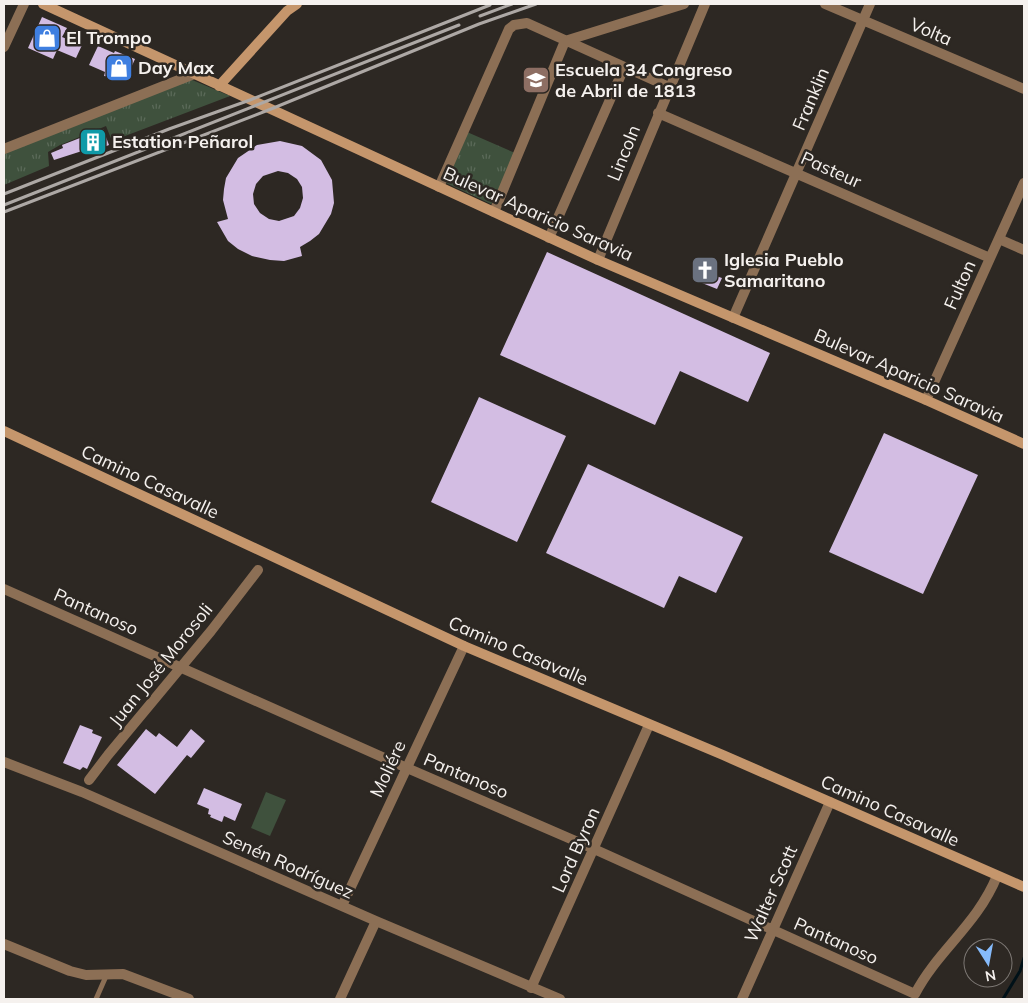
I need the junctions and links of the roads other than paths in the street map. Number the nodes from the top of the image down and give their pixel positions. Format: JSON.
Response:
{"nodes":[{"id":1,"x":24,"y":4,"type":"edge"},
{"id":2,"x":43,"y":4,"type":"edge"},
{"id":3,"x":296,"y":4,"type":"edge"},
{"id":4,"x":684,"y":4,"type":"edge"},
{"id":5,"x":705,"y":4,"type":"edge"},
{"id":6,"x":825,"y":4,"type":"edge"},
{"id":7,"x":870,"y":4,"type":"edge"},
{"id":8,"x":863,"y":21,"type":"junction"},
{"id":9,"x":565,"y":41,"type":"junction"},
{"id":10,"x":4,"y":47,"type":"edge"},
{"id":11,"x":624,"y":68,"type":"junction"},
{"id":12,"x":194,"y":74,"type":"junction"},
{"id":13,"x":219,"y":86,"type":"junction"},
{"id":14,"x":669,"y":87,"type":"junction"},
{"id":15,"x":1024,"y":89,"type":"edge"},
{"id":16,"x":658,"y":113,"type":"junction"},
{"id":17,"x":4,"y":149,"type":"edge"},
{"id":18,"x":797,"y":172,"type":"junction"},
{"id":19,"x":1024,"y":183,"type":"edge"},
{"id":20,"x":439,"y":187,"type":"junction"},
{"id":21,"x":494,"y":212,"type":"junction"},
{"id":22,"x":549,"y":238,"type":"junction"},
{"id":23,"x":999,"y":239,"type":"junction"},
{"id":24,"x":1024,"y":250,"type":"edge"},
{"id":25,"x":990,"y":258,"type":"junction"},
{"id":26,"x":598,"y":260,"type":"junction"},
{"id":27,"x":733,"y":318,"type":"junction"},
{"id":28,"x":926,"y":400,"type":"junction"},
{"id":29,"x":4,"y":432,"type":"edge"},
{"id":30,"x":1024,"y":444,"type":"edge"},
{"id":31,"x":258,"y":570,"type":"dead end"},
{"id":32,"x":4,"y":589,"type":"edge"},
{"id":33,"x":464,"y":646,"type":"junction"},
{"id":34,"x":181,"y":668,"type":"junction"},
{"id":35,"x":649,"y":725,"type":"junction"},
{"id":36,"x":4,"y":762,"type":"edge"},
{"id":37,"x":407,"y":768,"type":"junction"},
{"id":38,"x":89,"y":780,"type":"dead end"},
{"id":39,"x":830,"y":802,"type":"junction"},
{"id":40,"x":594,"y":849,"type":"junction"},
{"id":41,"x":997,"y":876,"type":"junction"},
{"id":42,"x":1024,"y":887,"type":"edge"},
{"id":43,"x":342,"y":906,"type":"junction"},
{"id":44,"x":376,"y":921,"type":"junction"},
{"id":45,"x":772,"y":931,"type":"junction"},
{"id":46,"x":4,"y":944,"type":"edge"},
{"id":47,"x":107,"y":973,"type":"junction"},
{"id":48,"x":532,"y":988,"type":"junction"},
{"id":49,"x":96,"y":999,"type":"edge"},
{"id":50,"x":189,"y":999,"type":"edge"},
{"id":51,"x":340,"y":999,"type":"edge"},
{"id":52,"x":560,"y":999,"type":"edge"},
{"id":53,"x":742,"y":999,"type":"edge"}],
"edges":[{"from":1,"to":10,"type":"street"},
{"from":2,"to":12,"type":"street","name":"Bulevar Aparicio Saravia"},
{"from":3,"to":13,"type":"street"},
{"from":4,"to":9,"type":"street"},
{"from":5,"to":14,"type":"street","name":"Lincoln"},
{"from":6,"to":8,"type":"street","name":"Volta"},
{"from":7,"to":8,"type":"street","name":"Franklin"},
{"from":8,"to":15,"type":"street","name":"Volta"},
{"from":8,"to":18,"type":"street","name":"Franklin"},
{"from":9,"to":11,"type":"street"},
{"from":9,"to":20,"type":"street"},
{"from":9,"to":21,"type":"street"},
{"from":11,"to":14,"type":"street"},
{"from":11,"to":22,"type":"street"},
{"from":12,"to":13,"type":"street","name":"Bulevar Aparicio Saravia"},
{"from":12,"to":17,"type":"street"},
{"from":13,"to":20,"type":"street","name":"Bulevar Aparicio Saravia"},
{"from":14,"to":16,"type":"street","name":"Lincoln"},
{"from":16,"to":18,"type":"street","name":"Pasteur"},
{"from":16,"to":26,"type":"street","name":"Lincoln"},
{"from":18,"to":25,"type":"street","name":"Pasteur"},
{"from":18,"to":27,"type":"street","name":"Franklin"},
{"from":19,"to":23,"type":"street","name":"Fulton"},
{"from":20,"to":21,"type":"street","name":"Bulevar Aparicio Saravia"},
{"from":21,"to":22,"type":"street","name":"Bulevar Aparicio Saravia"},
{"from":22,"to":26,"type":"street","name":"Bulevar Aparicio Saravia"},
{"from":23,"to":24,"type":"street"},
{"from":23,"to":25,"type":"street","name":"Fulton"},
{"from":25,"to":28,"type":"street","name":"Fulton"},
{"from":26,"to":27,"type":"street","name":"Bulevar Aparicio Saravia"},
{"from":27,"to":28,"type":"street","name":"Bulevar Aparicio Saravia"},
{"from":28,"to":30,"type":"street","name":"Bulevar Aparicio Saravia"},
{"from":29,"to":33,"type":"street","name":"Camino Casavalle"},
{"from":31,"to":34,"type":"street","name":"Juan José Morosoli"},
{"from":32,"to":34,"type":"street","name":"Pantanoso"},
{"from":33,"to":35,"type":"street","name":"Camino Casavalle"},
{"from":33,"to":37,"type":"street","name":"Moliére"},
{"from":34,"to":37,"type":"street","name":"Pantanoso"},
{"from":34,"to":38,"type":"street","name":"Juan José Morosoli"},
{"from":35,"to":39,"type":"street","name":"Camino Casavalle"},
{"from":35,"to":40,"type":"street","name":"Lord Byron"},
{"from":36,"to":43,"type":"street","name":"Senén Rodríguez"},
{"from":37,"to":40,"type":"street","name":"Pantanoso"},
{"from":37,"to":43,"type":"street","name":"Moliére"},
{"from":39,"to":41,"type":"street","name":"Camino Casavalle"},
{"from":39,"to":45,"type":"street","name":"Walter Scott"},
{"from":40,"to":45,"type":"street","name":"Pantanoso"},
{"from":40,"to":48,"type":"street","name":"Lord Byron"},
{"from":41,"to":42,"type":"street","name":"Camino Casavalle"},
{"from":41,"to":45,"type":"street","name":"Pantanoso"},
{"from":43,"to":44,"type":"street","name":"Senén Rodríguez"},
{"from":44,"to":48,"type":"street","name":"Senén Rodríguez"},
{"from":44,"to":51,"type":"street"},
{"from":45,"to":53,"type":"street","name":"Walter Scott"},
{"from":46,"to":47,"type":"street"},
{"from":47,"to":49,"type":"lane"},
{"from":47,"to":50,"type":"street"},
{"from":48,"to":52,"type":"street","name":"Senén Rodríguez"}]}
